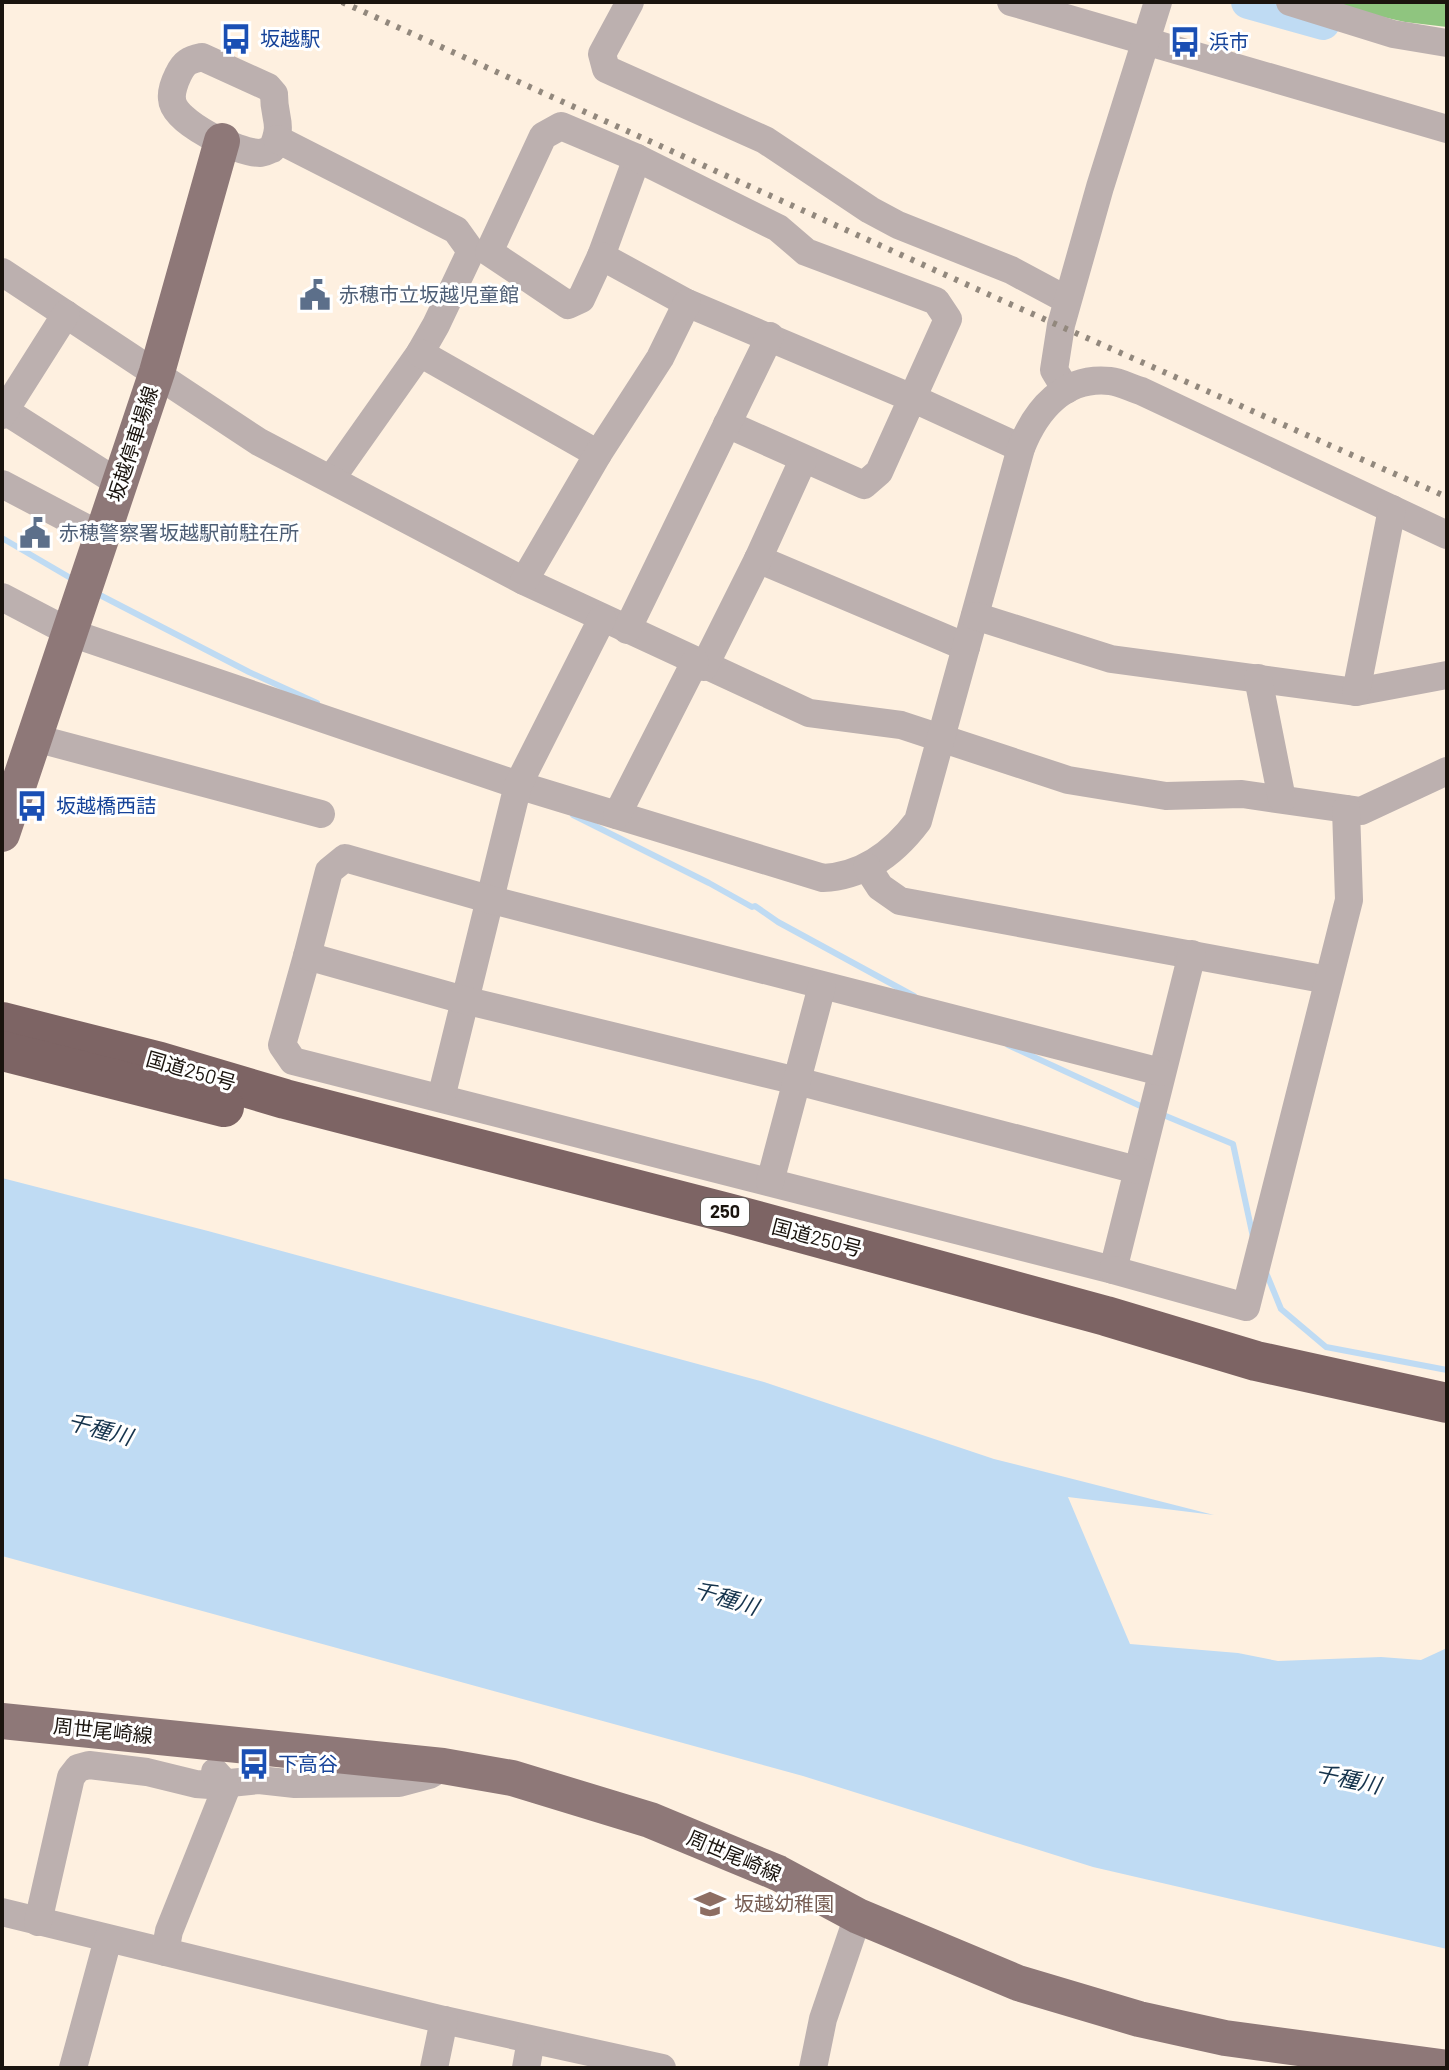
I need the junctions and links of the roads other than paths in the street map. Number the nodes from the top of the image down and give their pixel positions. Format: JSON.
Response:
{"nodes":[{"id":1,"x":630,"y":2,"type":"edge"},
{"id":2,"x":1011,"y":2,"type":"edge"},
{"id":3,"x":1158,"y":2,"type":"edge"},
{"id":4,"x":1290,"y":2,"type":"edge"},
{"id":5,"x":1145,"y":40,"type":"junction"},
{"id":6,"x":1447,"y":43,"type":"edge"},
{"id":7,"x":1447,"y":129,"type":"edge"},
{"id":8,"x":277,"y":139,"type":"junction"},
{"id":9,"x":222,"y":141,"type":"junction"},
{"id":10,"x":637,"y":158,"type":"junction"},
{"id":11,"x":480,"y":252,"type":"junction"},
{"id":12,"x":601,"y":256,"type":"junction"},
{"id":13,"x":2,"y":272,"type":"edge"},
{"id":14,"x":1067,"y":300,"type":"junction"},
{"id":15,"x":687,"y":303,"type":"junction"},
{"id":16,"x":66,"y":314,"type":"junction"},
{"id":17,"x":770,"y":336,"type":"junction"},
{"id":18,"x":420,"y":353,"type":"junction"},
{"id":19,"x":157,"y":372,"type":"junction"},
{"id":20,"x":1066,"y":390,"type":"junction"},
{"id":21,"x":912,"y":398,"type":"junction"},
{"id":22,"x":3,"y":411,"type":"edge"},
{"id":23,"x":727,"y":424,"type":"junction"},
{"id":24,"x":1021,"y":448,"type":"junction"},
{"id":25,"x":598,"y":454,"type":"junction"},
{"id":26,"x":803,"y":460,"type":"junction"},
{"id":27,"x":331,"y":479,"type":"junction"},
{"id":28,"x":2,"y":484,"type":"edge"},
{"id":29,"x":120,"y":484,"type":"junction"},
{"id":30,"x":1392,"y":509,"type":"junction"},
{"id":31,"x":1447,"y":535,"type":"edge"},
{"id":32,"x":103,"y":537,"type":"junction"},
{"id":33,"x":758,"y":559,"type":"junction"},
{"id":34,"x":524,"y":581,"type":"junction"},
{"id":35,"x":2,"y":597,"type":"edge"},
{"id":36,"x":975,"y":616,"type":"junction"},
{"id":37,"x":615,"y":625,"type":"junction"},
{"id":38,"x":71,"y":633,"type":"junction"},
{"id":39,"x":966,"y":647,"type":"junction"},
{"id":40,"x":700,"y":664,"type":"junction"},
{"id":41,"x":1447,"y":675,"type":"edge"},
{"id":42,"x":1258,"y":678,"type":"junction"},
{"id":43,"x":1356,"y":692,"type":"junction"},
{"id":44,"x":35,"y":738,"type":"junction"},
{"id":45,"x":940,"y":740,"type":"junction"},
{"id":46,"x":1447,"y":771,"type":"edge"},
{"id":47,"x":518,"y":785,"type":"junction"},
{"id":48,"x":1282,"y":799,"type":"junction"},
{"id":49,"x":1346,"y":809,"type":"junction"},
{"id":50,"x":321,"y":814,"type":"dead end"},
{"id":51,"x":617,"y":815,"type":"junction"},
{"id":52,"x":2,"y":834,"type":"edge"},
{"id":53,"x":867,"y":867,"type":"junction"},
{"id":54,"x":492,"y":900,"type":"junction"},
{"id":55,"x":1192,"y":954,"type":"junction"},
{"id":56,"x":307,"y":956,"type":"junction"},
{"id":57,"x":1328,"y":980,"type":"junction"},
{"id":58,"x":822,"y":986,"type":"junction"},
{"id":59,"x":464,"y":1000,"type":"junction"},
{"id":60,"x":2,"y":1022,"type":"edge"},
{"id":61,"x":2,"y":1051,"type":"edge"},
{"id":62,"x":1161,"y":1072,"type":"junction"},
{"id":63,"x":797,"y":1081,"type":"junction"},
{"id":64,"x":441,"y":1098,"type":"junction"},
{"id":65,"x":1137,"y":1170,"type":"junction"},
{"id":66,"x":770,"y":1182,"type":"junction"},
{"id":67,"x":1113,"y":1270,"type":"junction"},
{"id":68,"x":1447,"y":1403,"type":"edge"},
{"id":69,"x":1447,"y":1427,"type":"edge"},
{"id":70,"x":2,"y":1721,"type":"edge"},
{"id":71,"x":132,"y":1734,"type":"junction"},
{"id":72,"x":443,"y":1766,"type":"junction"},
{"id":73,"x":224,"y":1782,"type":"junction"},
{"id":74,"x":2,"y":1912,"type":"edge"},
{"id":75,"x":858,"y":1916,"type":"junction"},
{"id":76,"x":38,"y":1922,"type":"junction"},
{"id":77,"x":108,"y":1939,"type":"junction"},
{"id":78,"x":165,"y":1952,"type":"junction"},
{"id":79,"x":444,"y":2020,"type":"junction"},
{"id":80,"x":531,"y":2040,"type":"junction"},
{"id":81,"x":619,"y":2064,"type":"edge"},
{"id":82,"x":1428,"y":2067,"type":"edge"},
{"id":83,"x":73,"y":2068,"type":"edge"},
{"id":84,"x":434,"y":2068,"type":"edge"},
{"id":85,"x":526,"y":2068,"type":"edge"},
{"id":86,"x":662,"y":2068,"type":"edge"},
{"id":87,"x":813,"y":2068,"type":"edge"}],
"edges":[{"from":1,"to":14,"type":"street"},
{"from":2,"to":5,"type":"street"},
{"from":3,"to":5,"type":"street"},
{"from":4,"to":6,"type":"street"},
{"from":5,"to":7,"type":"street"},
{"from":5,"to":14,"type":"street"},
{"from":8,"to":9,"type":"street"},
{"from":8,"to":9,"type":"street"},
{"from":8,"to":11,"type":"street"},
{"from":9,"to":19,"type":"main road","name":"坂越停車場線"},
{"from":10,"to":11,"type":"street"},
{"from":10,"to":12,"type":"street"},
{"from":10,"to":21,"type":"street"},
{"from":11,"to":12,"type":"street"},
{"from":11,"to":18,"type":"street"},
{"from":12,"to":15,"type":"street"},
{"from":13,"to":16,"type":"street"},
{"from":14,"to":20,"type":"street"},
{"from":15,"to":17,"type":"street"},
{"from":15,"to":25,"type":"street"},
{"from":16,"to":19,"type":"street"},
{"from":16,"to":22,"type":"street"},
{"from":17,"to":21,"type":"street"},
{"from":17,"to":23,"type":"street"},
{"from":18,"to":25,"type":"street"},
{"from":18,"to":27,"type":"street"},
{"from":19,"to":27,"type":"street"},
{"from":19,"to":29,"type":"main road","name":"坂越停車場線"},
{"from":20,"to":24,"type":"street"},
{"from":20,"to":30,"type":"street"},
{"from":21,"to":24,"type":"street"},
{"from":21,"to":26,"type":"street"},
{"from":22,"to":29,"type":"street"},
{"from":23,"to":26,"type":"street"},
{"from":23,"to":37,"type":"street"},
{"from":24,"to":36,"type":"street"},
{"from":25,"to":34,"type":"street"},
{"from":26,"to":33,"type":"street"},
{"from":27,"to":34,"type":"street"},
{"from":28,"to":32,"type":"street"},
{"from":29,"to":32,"type":"main road","name":"坂越停車場線"},
{"from":30,"to":31,"type":"street"},
{"from":30,"to":43,"type":"street"},
{"from":32,"to":38,"type":"main road","name":"坂越停車場線"},
{"from":33,"to":39,"type":"street"},
{"from":33,"to":40,"type":"street"},
{"from":34,"to":37,"type":"street"},
{"from":35,"to":38,"type":"street"},
{"from":36,"to":39,"type":"street"},
{"from":36,"to":42,"type":"street"},
{"from":37,"to":40,"type":"street"},
{"from":37,"to":47,"type":"street"},
{"from":38,"to":44,"type":"main road","name":"坂越停車場線"},
{"from":38,"to":47,"type":"street"},
{"from":39,"to":45,"type":"street"},
{"from":40,"to":45,"type":"street"},
{"from":40,"to":51,"type":"street"},
{"from":41,"to":43,"type":"street"},
{"from":42,"to":43,"type":"street"},
{"from":42,"to":48,"type":"street"},
{"from":44,"to":50,"type":"street"},
{"from":44,"to":52,"type":"main road","name":"坂越停車場線"},
{"from":45,"to":48,"type":"street"},
{"from":45,"to":53,"type":"street"},
{"from":46,"to":49,"type":"street"},
{"from":47,"to":51,"type":"street"},
{"from":47,"to":54,"type":"street"},
{"from":48,"to":49,"type":"street"},
{"from":49,"to":57,"type":"street"},
{"from":51,"to":53,"type":"street"},
{"from":53,"to":55,"type":"street"},
{"from":54,"to":56,"type":"street"},
{"from":54,"to":58,"type":"street"},
{"from":54,"to":59,"type":"street"},
{"from":55,"to":57,"type":"street"},
{"from":55,"to":62,"type":"street"},
{"from":56,"to":59,"type":"street"},
{"from":56,"to":64,"type":"street"},
{"from":57,"to":67,"type":"street"},
{"from":58,"to":62,"type":"street"},
{"from":58,"to":63,"type":"street"},
{"from":59,"to":63,"type":"street"},
{"from":59,"to":64,"type":"street"},
{"from":60,"to":68,"type":"highway","name":"国道250号","number":"250"},
{"from":61,"to":69,"type":"highway","name":"国道250号","number":"250"},
{"from":62,"to":65,"type":"street"},
{"from":63,"to":65,"type":"street"},
{"from":63,"to":66,"type":"street"},
{"from":64,"to":66,"type":"street"},
{"from":65,"to":67,"type":"street"},
{"from":66,"to":67,"type":"street"},
{"from":70,"to":71,"type":"main road","name":"周世尾崎線"},
{"from":71,"to":72,"type":"main road","name":"周世尾崎線"},
{"from":71,"to":73,"type":"street"},
{"from":72,"to":73,"type":"street"},
{"from":72,"to":75,"type":"main road","name":"周世尾崎線"},
{"from":73,"to":76,"type":"street"},
{"from":73,"to":78,"type":"street"},
{"from":74,"to":76,"type":"street"},
{"from":75,"to":82,"type":"main road","name":"周世尾崎線"},
{"from":75,"to":87,"type":"street"},
{"from":76,"to":77,"type":"street"},
{"from":77,"to":78,"type":"street"},
{"from":77,"to":83,"type":"street"},
{"from":78,"to":79,"type":"street"},
{"from":79,"to":80,"type":"street"},
{"from":79,"to":84,"type":"street"},
{"from":80,"to":81,"type":"street"},
{"from":80,"to":85,"type":"street"},
{"from":81,"to":86,"type":"street"}]}
